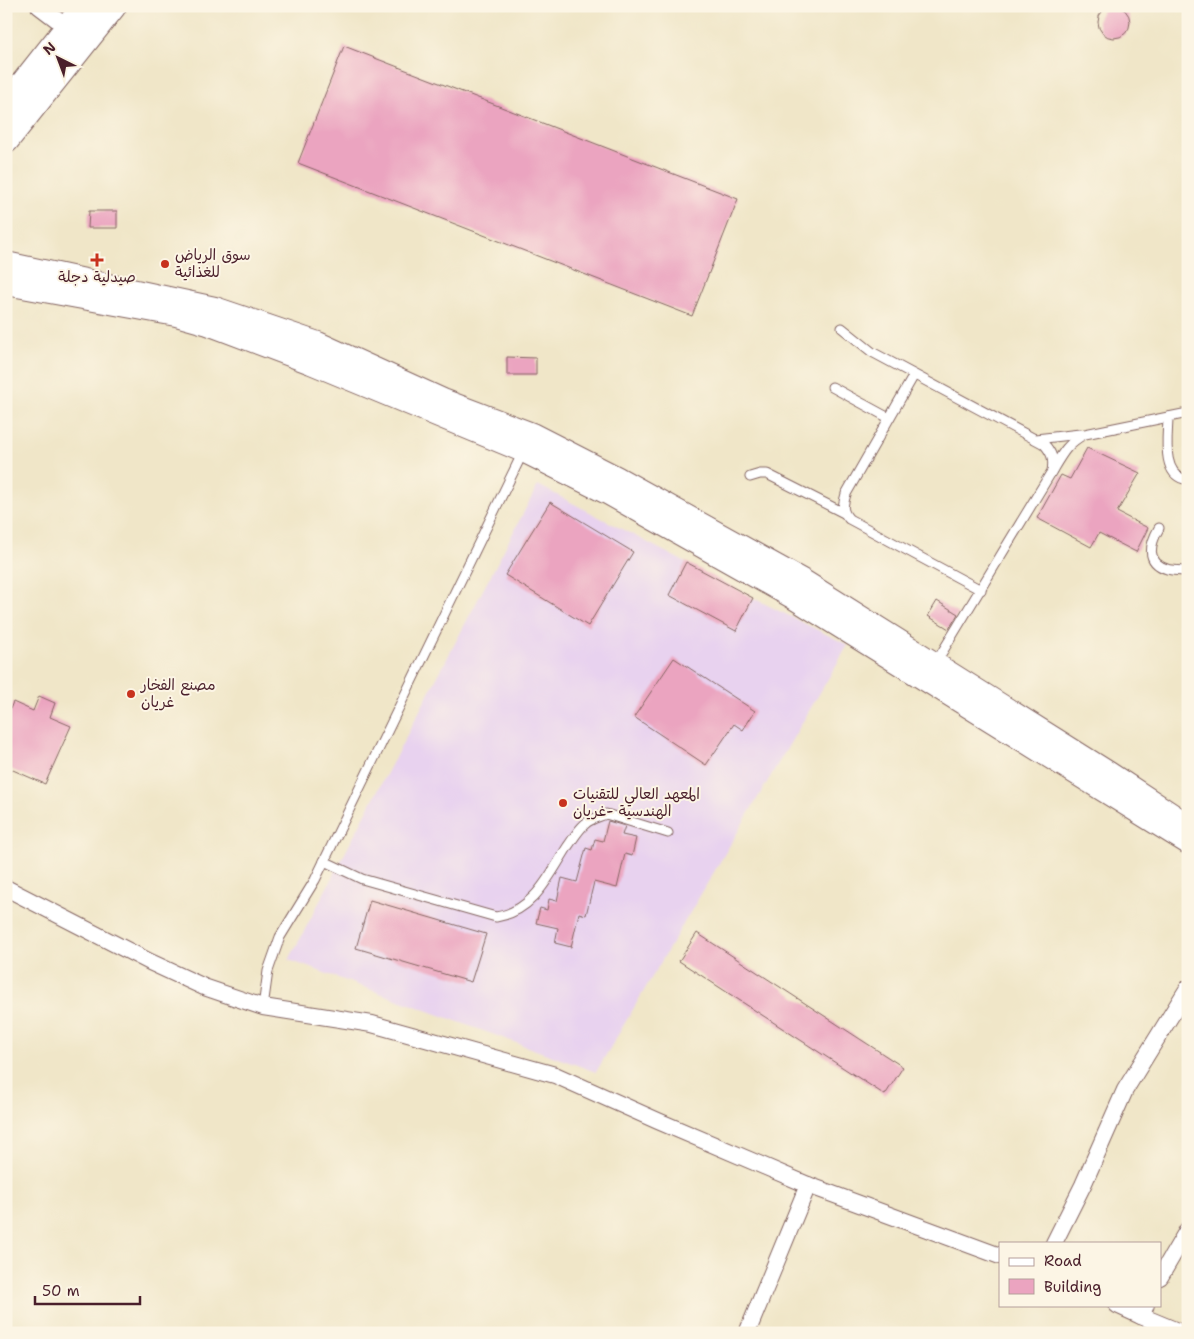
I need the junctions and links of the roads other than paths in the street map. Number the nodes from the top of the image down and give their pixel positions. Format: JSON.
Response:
{"nodes":[{"id":1,"x":39,"y":6,"type":"edge"},
{"id":2,"x":85,"y":6,"type":"edge"},
{"id":3,"x":113,"y":6,"type":"edge"},
{"id":4,"x":68,"y":28,"type":"junction"},
{"id":5,"x":6,"y":106,"type":"edge"},
{"id":6,"x":6,"y":140,"type":"edge"},
{"id":7,"x":6,"y":263,"type":"edge"},
{"id":8,"x":6,"y":284,"type":"edge"},
{"id":9,"x":212,"y":316,"type":"junction"},
{"id":10,"x":842,"y":328,"type":"dead end"},
{"id":11,"x":914,"y":375,"type":"junction"},
{"id":12,"x":832,"y":387,"type":"dead end"},
{"id":13,"x":1188,"y":413,"type":"edge"},
{"id":14,"x":1168,"y":417,"type":"junction"},
{"id":15,"x":889,"y":418,"type":"junction"},
{"id":16,"x":1085,"y":434,"type":"junction"},
{"id":17,"x":1036,"y":439,"type":"junction"},
{"id":18,"x":527,"y":442,"type":"junction"},
{"id":19,"x":1052,"y":471,"type":"junction"},
{"id":20,"x":750,"y":477,"type":"dead end"},
{"id":21,"x":1184,"y":479,"type":"dead end"},
{"id":22,"x":844,"y":513,"type":"junction"},
{"id":23,"x":1159,"y":528,"type":"dead end"},
{"id":24,"x":1188,"y":572,"type":"edge"},
{"id":25,"x":981,"y":590,"type":"junction"},
{"id":26,"x":901,"y":654,"type":"junction"},
{"id":27,"x":935,"y":664,"type":"junction"},
{"id":28,"x":1184,"y":832,"type":"edge"},
{"id":29,"x":668,"y":833,"type":"dead end"},
{"id":30,"x":324,"y":861,"type":"junction"},
{"id":31,"x":6,"y":888,"type":"edge"},
{"id":32,"x":1188,"y":988,"type":"edge"},
{"id":33,"x":263,"y":1007,"type":"junction"},
{"id":34,"x":808,"y":1185,"type":"junction"},
{"id":35,"x":1188,"y":1229,"type":"edge"},
{"id":36,"x":1055,"y":1242,"type":"edge"},
{"id":37,"x":999,"y":1256,"type":"edge"},
{"id":38,"x":1162,"y":1274,"type":"edge"},
{"id":39,"x":1122,"y":1306,"type":"edge"},
{"id":40,"x":1144,"y":1311,"type":"edge"},
{"id":41,"x":747,"y":1333,"type":"edge"},
{"id":42,"x":1182,"y":1333,"type":"edge"}],
"edges":[{"from":1,"to":4,"type":"street"},
{"from":2,"to":4,"type":"main road"},
{"from":3,"to":6,"type":"main road"},
{"from":4,"to":5,"type":"main road"},
{"from":7,"to":9,"type":"main road"},
{"from":8,"to":9,"type":"main road"},
{"from":9,"to":18,"type":"main road"},
{"from":10,"to":11,"type":"lane"},
{"from":11,"to":15,"type":"lane"},
{"from":11,"to":17,"type":"lane"},
{"from":12,"to":15,"type":"lane"},
{"from":13,"to":14,"type":"lane"},
{"from":14,"to":16,"type":"lane"},
{"from":14,"to":21,"type":"lane"},
{"from":15,"to":22,"type":"lane"},
{"from":16,"to":17,"type":"lane"},
{"from":16,"to":19,"type":"lane"},
{"from":17,"to":19,"type":"lane"},
{"from":18,"to":26,"type":"main road"},
{"from":18,"to":30,"type":"lane"},
{"from":19,"to":25,"type":"lane"},
{"from":20,"to":22,"type":"lane"},
{"from":22,"to":25,"type":"lane"},
{"from":23,"to":24,"type":"lane"},
{"from":25,"to":27,"type":"lane"},
{"from":26,"to":27,"type":"main road"},
{"from":26,"to":28,"type":"main road"},
{"from":27,"to":28,"type":"main road"},
{"from":29,"to":30,"type":"lane"},
{"from":30,"to":33,"type":"lane"},
{"from":31,"to":33,"type":"street"},
{"from":32,"to":36,"type":"street"},
{"from":33,"to":34,"type":"street"},
{"from":34,"to":37,"type":"street"},
{"from":34,"to":41,"type":"street"},
{"from":35,"to":38,"type":"street"},
{"from":39,"to":40,"type":"street"},
{"from":40,"to":42,"type":"street"}]}
